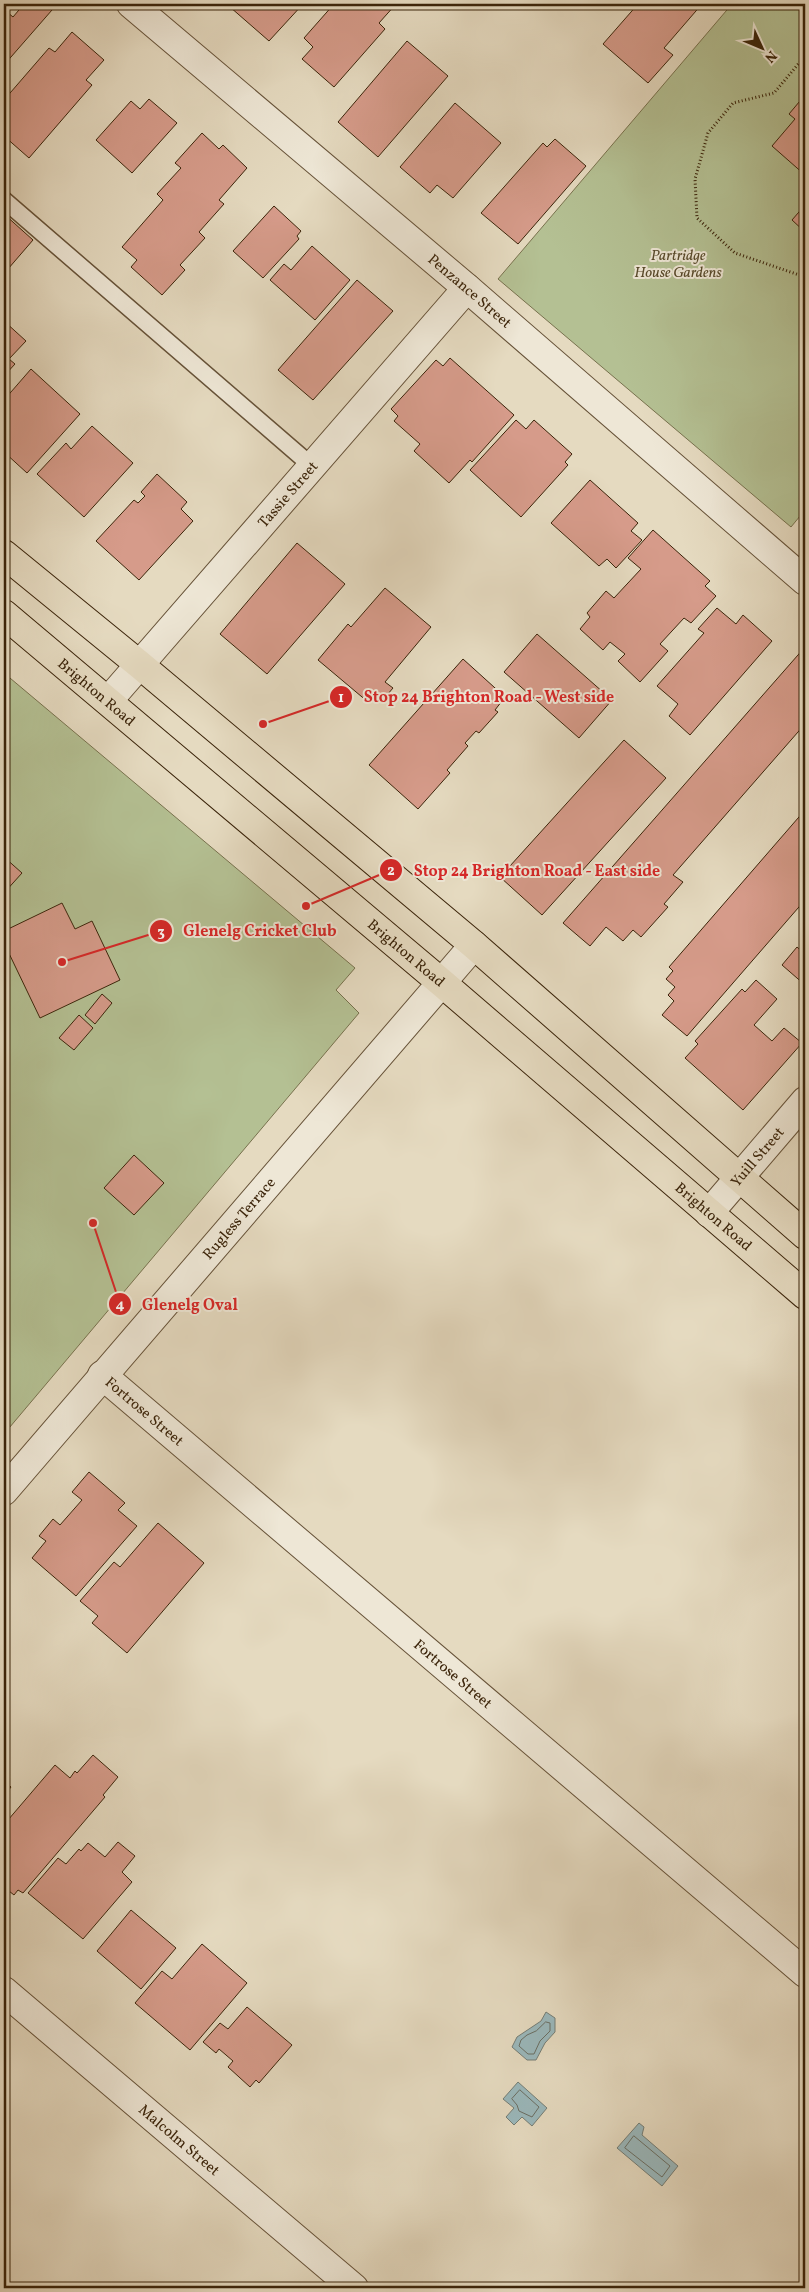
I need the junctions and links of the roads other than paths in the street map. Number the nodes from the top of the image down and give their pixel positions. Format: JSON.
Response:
{"nodes":[{"id":1,"x":131,"y":4,"type":"edge"},
{"id":2,"x":4,"y":200,"type":"edge"},
{"id":3,"x":467,"y":288,"type":"junction"},
{"id":4,"x":313,"y":468,"type":"junction"},
{"id":5,"x":4,"y":554,"type":"edge"},
{"id":6,"x":16,"y":575,"type":"edge"},
{"id":7,"x":805,"y":581,"type":"edge"},
{"id":8,"x":4,"y":614,"type":"edge"},
{"id":9,"x":140,"y":665,"type":"junction"},
{"id":10,"x":108,"y":701,"type":"junction"},
{"id":11,"x":474,"y":945,"type":"junction"},
{"id":12,"x":442,"y":983,"type":"junction"},
{"id":13,"x":805,"y":1101,"type":"edge"},
{"id":14,"x":738,"y":1178,"type":"junction"},
{"id":15,"x":709,"y":1213,"type":"junction"},
{"id":16,"x":805,"y":1235,"type":"edge"},
{"id":17,"x":805,"y":1296,"type":"edge"},
{"id":18,"x":102,"y":1375,"type":"junction"},
{"id":19,"x":4,"y":1492,"type":"edge"},
{"id":20,"x":805,"y":1973,"type":"edge"},
{"id":21,"x":4,"y":1991,"type":"edge"},
{"id":22,"x":354,"y":2288,"type":"edge"}],
"edges":[{"from":1,"to":3,"type":"street","name":"Penzance Street"},
{"from":2,"to":4,"type":"lane"},
{"from":3,"to":4,"type":"street","name":"Tassie Street"},
{"from":3,"to":7,"type":"street","name":"Penzance Street"},
{"from":4,"to":9,"type":"street","name":"Tassie Street"},
{"from":5,"to":6,"type":"main road"},
{"from":6,"to":9,"type":"main road"},
{"from":8,"to":10,"type":"main road","name":"Brighton Road"},
{"from":9,"to":10,"type":"street","name":"Tassie Street"},
{"from":9,"to":11,"type":"main road"},
{"from":10,"to":12,"type":"main road","name":"Brighton Road"},
{"from":11,"to":12,"type":"street","name":"Rugless Terrace"},
{"from":11,"to":14,"type":"main road"},
{"from":12,"to":15,"type":"main road","name":"Brighton Road"},
{"from":12,"to":18,"type":"street","name":"Rugless Terrace"},
{"from":13,"to":14,"type":"street","name":"Yuill Street"},
{"from":14,"to":15,"type":"street","name":"Yuill Street"},
{"from":14,"to":16,"type":"main road"},
{"from":15,"to":17,"type":"main road","name":"Brighton Road"},
{"from":18,"to":19,"type":"street","name":"Rugless Terrace"},
{"from":18,"to":20,"type":"street","name":"Fortrose Street"},
{"from":21,"to":22,"type":"street","name":"Malcolm Street"}]}
